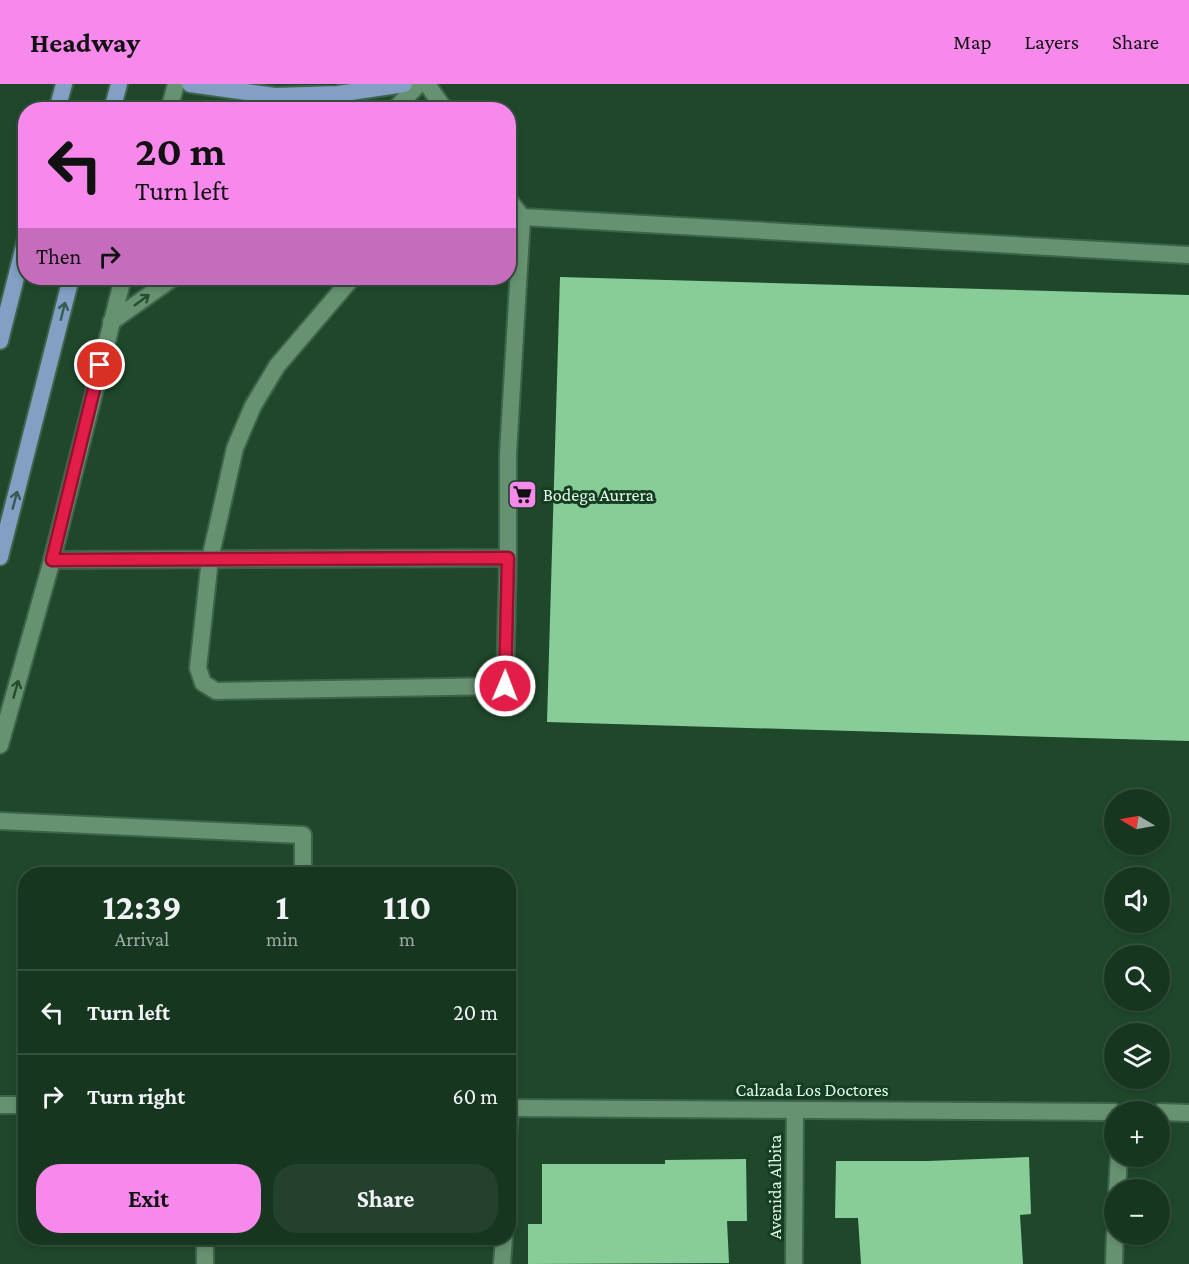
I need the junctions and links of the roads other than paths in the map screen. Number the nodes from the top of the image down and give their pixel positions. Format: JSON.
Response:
{"nodes":[{"id":1,"x":64,"y":84,"type":"edge"},
{"id":2,"x":119,"y":84,"type":"edge"},
{"id":3,"x":176,"y":84,"type":"edge"},
{"id":4,"x":190,"y":84,"type":"edge"},
{"id":5,"x":404,"y":84,"type":"edge"},
{"id":6,"x":419,"y":84,"type":"edge"},
{"id":7,"x":426,"y":84,"type":"edge"},
{"id":8,"x":59,"y":102,"type":"edge"},
{"id":9,"x":114,"y":102,"type":"edge"},
{"id":10,"x":171,"y":102,"type":"edge"},
{"id":11,"x":402,"y":102,"type":"edge"},
{"id":12,"x":439,"y":102,"type":"edge"},
{"id":13,"x":516,"y":218,"type":"edge"},
{"id":14,"x":1189,"y":255,"type":"edge"},
{"id":15,"x":18,"y":270,"type":"edge"},
{"id":16,"x":69,"y":285,"type":"edge"},
{"id":17,"x":121,"y":285,"type":"edge"},
{"id":18,"x":163,"y":285,"type":"edge"},
{"id":19,"x":346,"y":285,"type":"edge"},
{"id":20,"x":513,"y":285,"type":"edge"},
{"id":21,"x":111,"y":322,"type":"junction"},
{"id":22,"x":0,"y":341,"type":"edge"},
{"id":23,"x":0,"y":557,"type":"edge"},
{"id":24,"x":508,"y":558,"type":"junction"},
{"id":25,"x":210,"y":559,"type":"junction"},
{"id":26,"x":52,"y":560,"type":"junction"},
{"id":27,"x":0,"y":745,"type":"edge"},
{"id":28,"x":0,"y":821,"type":"edge"},
{"id":29,"x":303,"y":867,"type":"edge"},
{"id":30,"x":0,"y":1105,"type":"edge"},
{"id":31,"x":18,"y":1105,"type":"edge"},
{"id":32,"x":516,"y":1108,"type":"edge"},
{"id":33,"x":795,"y":1110,"type":"junction"},
{"id":34,"x":1104,"y":1112,"type":"edge"},
{"id":35,"x":1170,"y":1112,"type":"edge"},
{"id":36,"x":1189,"y":1113,"type":"edge"},
{"id":37,"x":205,"y":1245,"type":"edge"},
{"id":38,"x":503,"y":1245,"type":"edge"},
{"id":39,"x":1115,"y":1245,"type":"edge"},
{"id":40,"x":205,"y":1264,"type":"edge"},
{"id":41,"x":502,"y":1264,"type":"edge"},
{"id":42,"x":794,"y":1264,"type":"edge"},
{"id":43,"x":1114,"y":1264,"type":"edge"}],
"edges":[{"from":1,"to":8,"type":"main road"},
{"from":2,"to":9,"type":"main road"},
{"from":3,"to":10,"type":"street"},
{"from":4,"to":5,"type":"main road"},
{"from":6,"to":11,"type":"street"},
{"from":7,"to":12,"type":"street"},
{"from":13,"to":14,"type":"street"},
{"from":15,"to":22,"type":"main road"},
{"from":23,"to":16,"type":"main road","one_way":true},
{"from":17,"to":21,"type":"street"},
{"from":21,"to":18,"type":"street","one_way":true},
{"from":19,"to":25,"type":"street"},
{"from":20,"to":24,"type":"street"},
{"from":21,"to":26,"type":"street"},
{"from":24,"to":25,"type":"street"},
{"from":24,"to":25,"type":"street"},
{"from":25,"to":26,"type":"street"},
{"from":27,"to":26,"type":"street","one_way":true},
{"from":28,"to":29,"type":"street"},
{"from":30,"to":31,"type":"street"},
{"from":32,"to":33,"type":"street","name":"Calzada Los Doctores"},
{"from":33,"to":34,"type":"street","name":"Calzada Los Doctores"},
{"from":33,"to":42,"type":"street","name":"Avenida Albita"},
{"from":35,"to":36,"type":"street"},
{"from":37,"to":40,"type":"street"},
{"from":38,"to":41,"type":"street"},
{"from":39,"to":43,"type":"street"}]}
